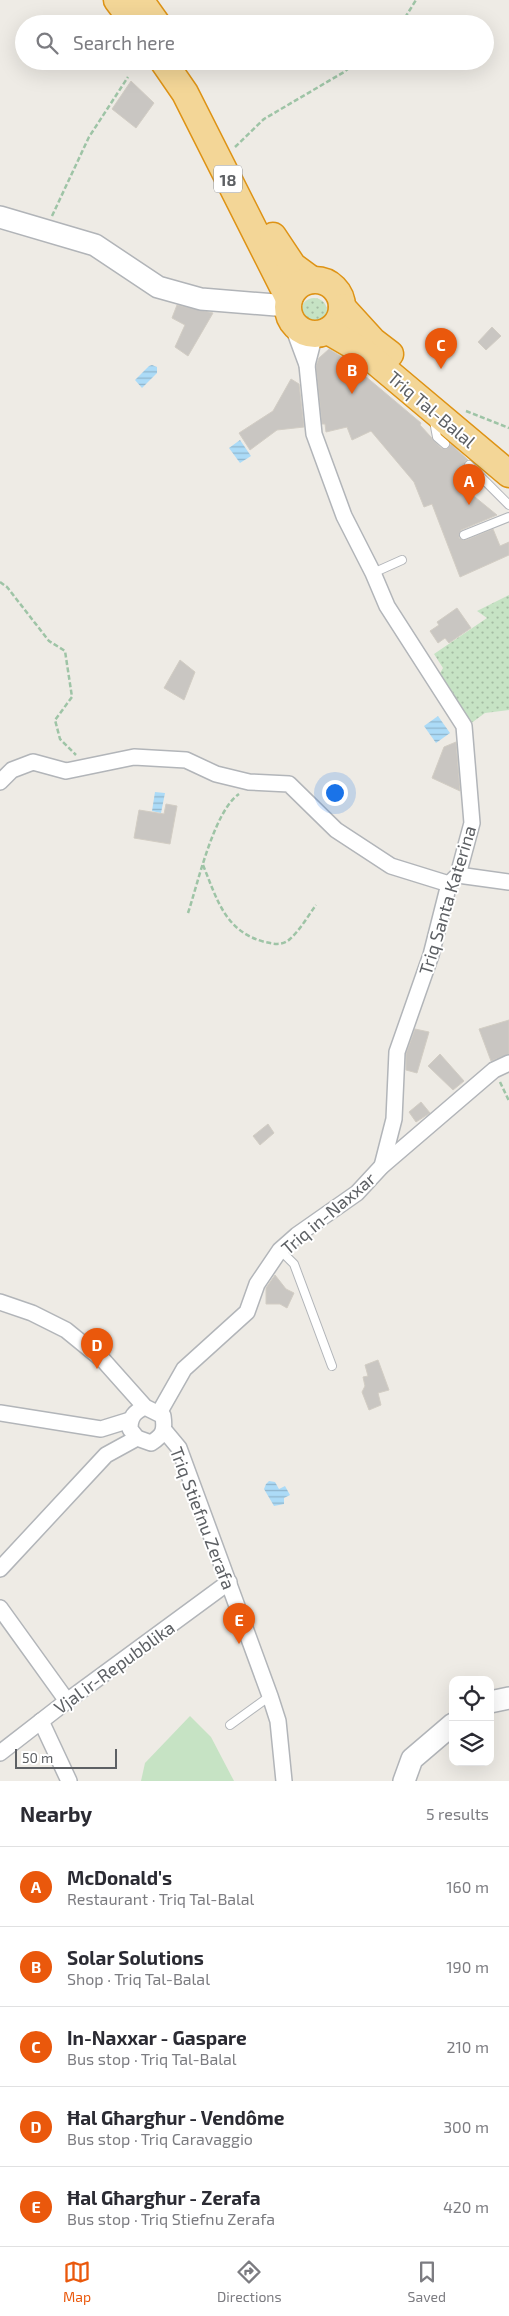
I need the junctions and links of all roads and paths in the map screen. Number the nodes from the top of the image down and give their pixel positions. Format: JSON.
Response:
{"nodes":[{"id":1,"x":117,"y":0,"type":"edge"},
{"id":2,"x":140,"y":0,"type":"edge"},
{"id":3,"x":416,"y":0,"type":"edge"},
{"id":4,"x":128,"y":15,"type":"edge"},
{"id":5,"x":151,"y":15,"type":"edge"},
{"id":6,"x":407,"y":15,"type":"edge"},
{"id":7,"x":169,"y":70,"type":"edge"},
{"id":8,"x":192,"y":70,"type":"edge"},
{"id":9,"x":347,"y":70,"type":"edge"},
{"id":10,"x":128,"y":77,"type":"dead end"},
{"id":11,"x":234,"y":148,"type":"junction"},
{"id":12,"x":0,"y":217,"type":"edge"},
{"id":13,"x":46,"y":231,"type":"junction"},
{"id":14,"x":312,"y":280,"type":"junction"},
{"id":15,"x":289,"y":308,"type":"junction"},
{"id":16,"x":342,"y":308,"type":"junction"},
{"id":17,"x":322,"y":333,"type":"junction"},
{"id":18,"x":307,"y":365,"type":"junction"},
{"id":19,"x":442,"y":406,"type":"junction"},
{"id":20,"x":509,"y":428,"type":"edge"},
{"id":21,"x":446,"y":444,"type":"dead end"},
{"id":22,"x":509,"y":454,"type":"edge"},
{"id":23,"x":469,"y":465,"type":"dead end"},
{"id":24,"x":509,"y":474,"type":"edge"},
{"id":25,"x":509,"y":505,"type":"edge"},
{"id":26,"x":509,"y":517,"type":"edge"},
{"id":27,"x":464,"y":535,"type":"dead end"},
{"id":28,"x":402,"y":560,"type":"dead end"},
{"id":29,"x":373,"y":573,"type":"junction"},
{"id":30,"x":0,"y":582,"type":"edge"},
{"id":31,"x":86,"y":765,"type":"junction"},
{"id":32,"x":0,"y":782,"type":"edge"},
{"id":33,"x":249,"y":782,"type":"junction"},
{"id":34,"x":203,"y":865,"type":"junction"},
{"id":35,"x":453,"y":880,"type":"junction"},
{"id":36,"x":509,"y":882,"type":"edge"},
{"id":37,"x":316,"y":905,"type":"dead end"},
{"id":38,"x":188,"y":913,"type":"dead end"},
{"id":39,"x":509,"y":1063,"type":"edge"},
{"id":40,"x":494,"y":1070,"type":"junction"},
{"id":41,"x":509,"y":1101,"type":"edge"},
{"id":42,"x":382,"y":1166,"type":"junction"},
{"id":43,"x":280,"y":1250,"type":"junction"},
{"id":44,"x":0,"y":1302,"type":"edge"},
{"id":45,"x":332,"y":1366,"type":"dead end"},
{"id":46,"x":145,"y":1407,"type":"junction"},
{"id":47,"x":0,"y":1413,"type":"edge"},
{"id":48,"x":159,"y":1413,"type":"junction"},
{"id":49,"x":130,"y":1420,"type":"junction"},
{"id":50,"x":164,"y":1430,"type":"junction"},
{"id":51,"x":137,"y":1438,"type":"junction"},
{"id":52,"x":0,"y":1569,"type":"edge"},
{"id":53,"x":229,"y":1582,"type":"junction"},
{"id":54,"x":0,"y":1608,"type":"edge"},
{"id":55,"x":270,"y":1696,"type":"junction"},
{"id":56,"x":509,"y":1698,"type":"edge"},
{"id":57,"x":67,"y":1701,"type":"junction"},
{"id":58,"x":494,"y":1701,"type":"edge"},
{"id":59,"x":41,"y":1721,"type":"junction"},
{"id":60,"x":230,"y":1725,"type":"dead end"},
{"id":61,"x":449,"y":1727,"type":"edge"},
{"id":62,"x":0,"y":1753,"type":"edge"},
{"id":63,"x":70,"y":1781,"type":"edge"},
{"id":64,"x":284,"y":1781,"type":"edge"},
{"id":65,"x":404,"y":1781,"type":"edge"}],
"edges":[{"from":1,"to":4,"type":"highway"},
{"from":2,"to":5,"type":"highway"},
{"from":3,"to":6,"type":"path"},
{"from":7,"to":15,"type":"highway","name":"Triq Tal-Balal","number":"18"},
{"from":8,"to":11,"type":"highway","name":"Triq Tal-Balal","number":"18"},
{"from":9,"to":11,"type":"path"},
{"from":10,"to":13,"type":"path"},
{"from":11,"to":14,"type":"highway","name":"Triq Tal-Balal","number":"18"},
{"from":12,"to":13,"type":"main road"},
{"from":13,"to":15,"type":"main road"},
{"from":14,"to":15,"type":"highway"},
{"from":14,"to":16,"type":"highway","name":"Triq Tal-Balal","number":"18"},
{"from":15,"to":17,"type":"highway","name":"Triq Tal-Balal","number":"18"},
{"from":15,"to":18,"type":"street","name":"Triq Santa Katerina"},
{"from":16,"to":17,"type":"highway"},
{"from":16,"to":19,"type":"highway","name":"Triq Tal-Balal","number":"18"},
{"from":17,"to":18,"type":"street","name":"Triq Santa Katerina"},
{"from":17,"to":19,"type":"highway","name":"Triq Tal-Balal","number":"18"},
{"from":18,"to":29,"type":"street","name":"Triq Santa Katerina"},
{"from":19,"to":20,"type":"path"},
{"from":19,"to":21,"type":"lane"},
{"from":19,"to":22,"type":"highway","name":"Triq Tal-Balal","number":"18"},
{"from":19,"to":24,"type":"highway","name":"Triq Tal-Balal","number":"18"},
{"from":23,"to":25,"type":"lane"},
{"from":26,"to":27,"type":"lane"},
{"from":28,"to":29,"type":"lane"},
{"from":29,"to":35,"type":"street","name":"Triq Santa Katerina"},
{"from":30,"to":31,"type":"path"},
{"from":31,"to":32,"type":"street"},
{"from":31,"to":33,"type":"street"},
{"from":33,"to":34,"type":"path"},
{"from":33,"to":35,"type":"street"},
{"from":34,"to":37,"type":"path"},
{"from":34,"to":38,"type":"path"},
{"from":35,"to":36,"type":"street"},
{"from":35,"to":42,"type":"street","name":"Triq Santa Katerina"},
{"from":39,"to":40,"type":"street","name":"Triq in-Naxxar"},
{"from":40,"to":41,"type":"path"},
{"from":40,"to":42,"type":"street","name":"Triq in-Naxxar"},
{"from":42,"to":43,"type":"street","name":"Triq in-Naxxar"},
{"from":43,"to":45,"type":"lane"},
{"from":43,"to":48,"type":"street","name":"Triq in-Naxxar"},
{"from":44,"to":46,"type":"street"},
{"from":46,"to":48,"type":"street"},
{"from":46,"to":49,"type":"street"},
{"from":47,"to":49,"type":"street"},
{"from":48,"to":50,"type":"street"},
{"from":49,"to":51,"type":"street"},
{"from":50,"to":51,"type":"street"},
{"from":50,"to":53,"type":"street","name":"Triq Stiefnu Zerafa"},
{"from":51,"to":52,"type":"street"},
{"from":53,"to":55,"type":"street","name":"Triq Stiefnu Zerafa"},
{"from":53,"to":57,"type":"street","name":"Vjal ir-Repubblika"},
{"from":54,"to":57,"type":"street"},
{"from":55,"to":60,"type":"lane"},
{"from":55,"to":64,"type":"street","name":"Triq Stiefnu Zerafa"},
{"from":56,"to":58,"type":"main road"},
{"from":57,"to":59,"type":"street","name":"Vjal ir-Repubblika"},
{"from":59,"to":62,"type":"street","name":"Vjal ir-Repubblika"},
{"from":59,"to":63,"type":"street"},
{"from":61,"to":65,"type":"main road"}]}
